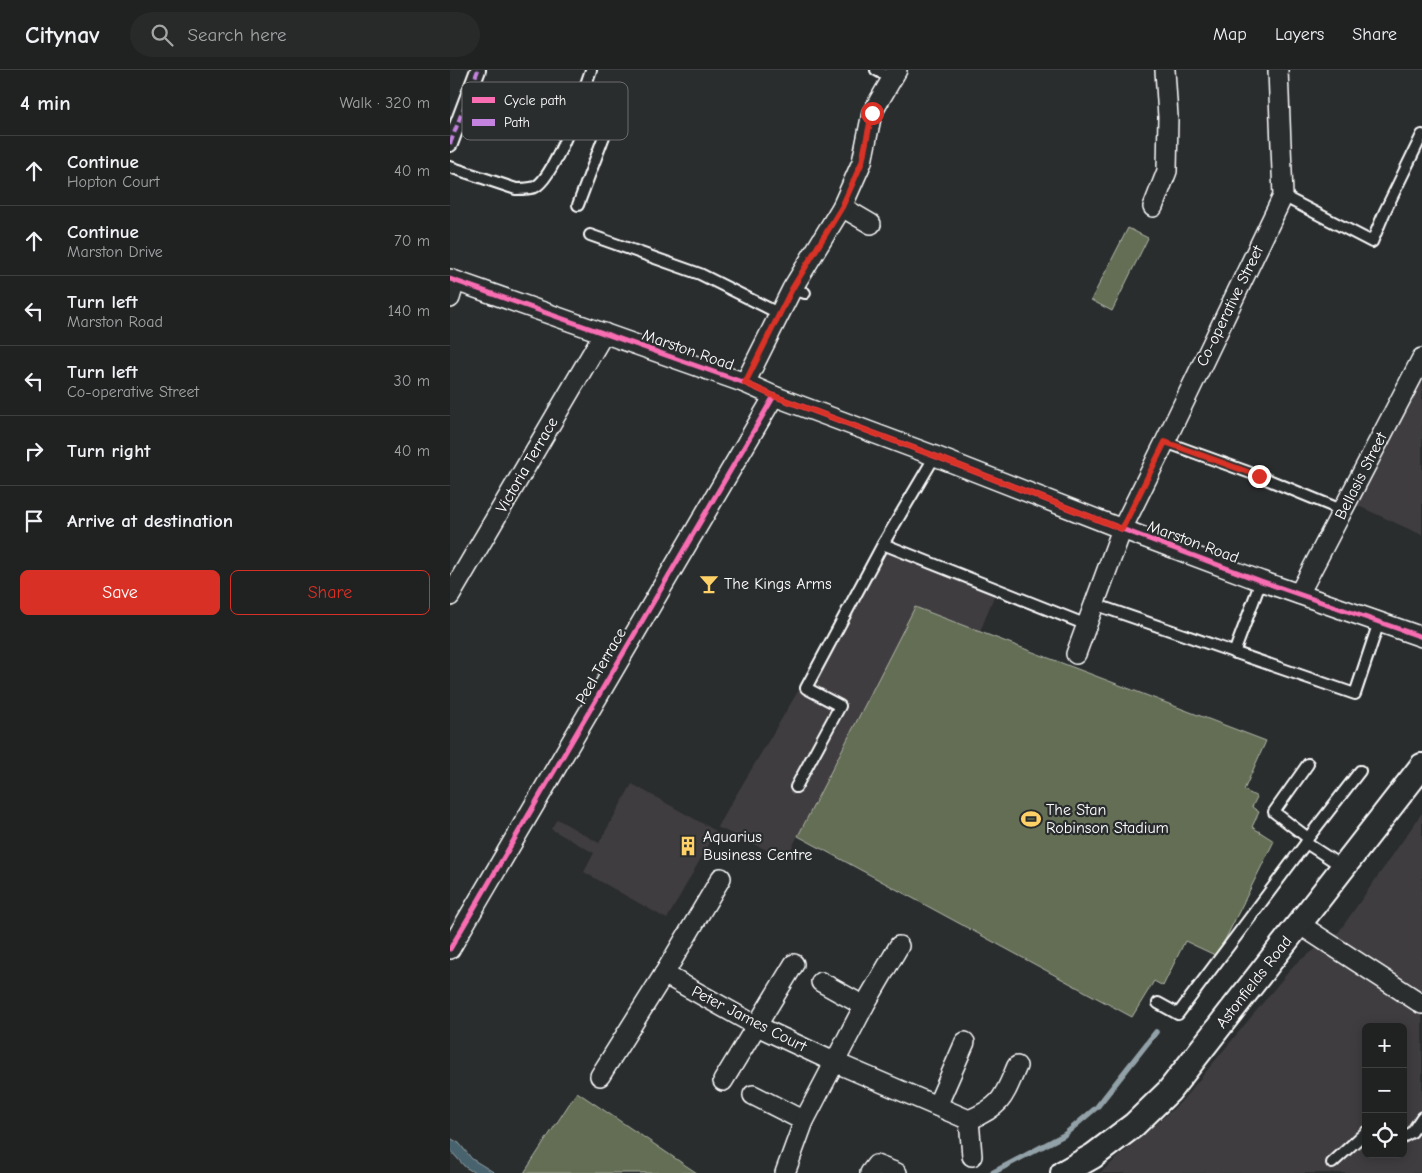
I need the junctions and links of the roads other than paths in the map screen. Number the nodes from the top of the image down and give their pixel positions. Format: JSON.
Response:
{"nodes":[{"id":1,"x":478,"y":70,"type":"edge"},
{"id":2,"x":591,"y":70,"type":"edge"},
{"id":3,"x":1165,"y":70,"type":"edge"},
{"id":4,"x":1278,"y":70,"type":"edge"},
{"id":5,"x":888,"y":73,"type":"edge"},
{"id":6,"x":473,"y":82,"type":"edge"},
{"id":7,"x":586,"y":82,"type":"edge"},
{"id":8,"x":462,"y":112,"type":"edge"},
{"id":9,"x":1422,"y":135,"type":"edge"},
{"id":10,"x":565,"y":140,"type":"edge"},
{"id":11,"x":603,"y":140,"type":"edge"},
{"id":12,"x":450,"y":144,"type":"edge"},
{"id":13,"x":450,"y":167,"type":"edge"},
{"id":14,"x":1283,"y":196,"type":"junction"},
{"id":15,"x":578,"y":205,"type":"dead end"},
{"id":16,"x":842,"y":207,"type":"junction"},
{"id":17,"x":1152,"y":207,"type":"dead end"},
{"id":18,"x":871,"y":224,"type":"dead end"},
{"id":19,"x":590,"y":235,"type":"dead end"},
{"id":20,"x":452,"y":286,"type":"edge"},
{"id":21,"x":780,"y":314,"type":"junction"},
{"id":22,"x":604,"y":334,"type":"junction"},
{"id":23,"x":1422,"y":358,"type":"edge"},
{"id":24,"x":745,"y":383,"type":"junction"},
{"id":25,"x":774,"y":396,"type":"junction"},
{"id":26,"x":1165,"y":442,"type":"junction"},
{"id":27,"x":935,"y":456,"type":"junction"},
{"id":28,"x":1344,"y":510,"type":"junction"},
{"id":29,"x":1122,"y":529,"type":"junction"},
{"id":30,"x":883,"y":544,"type":"junction"},
{"id":31,"x":1261,"y":581,"type":"junction"},
{"id":32,"x":1299,"y":594,"type":"junction"},
{"id":33,"x":450,"y":596,"type":"edge"},
{"id":34,"x":1094,"y":604,"type":"junction"},
{"id":35,"x":1379,"y":622,"type":"junction"},
{"id":36,"x":1087,"y":625,"type":"junction"},
{"id":37,"x":1422,"y":637,"type":"edge"},
{"id":38,"x":1234,"y":653,"type":"junction"},
{"id":39,"x":1076,"y":654,"type":"dead end"},
{"id":40,"x":1308,"y":764,"type":"dead end"},
{"id":41,"x":1422,"y":766,"type":"edge"},
{"id":42,"x":1360,"y":771,"type":"dead end"},
{"id":43,"x":796,"y":787,"type":"dead end"},
{"id":44,"x":1307,"y":841,"type":"junction"},
{"id":45,"x":1344,"y":868,"type":"junction"},
{"id":46,"x":721,"y":878,"type":"dead end"},
{"id":47,"x":1299,"y":924,"type":"junction"},
{"id":48,"x":899,"y":946,"type":"dead end"},
{"id":49,"x":450,"y":949,"type":"edge"},
{"id":50,"x":794,"y":964,"type":"dead end"},
{"id":51,"x":664,"y":974,"type":"junction"},
{"id":52,"x":821,"y":982,"type":"dead end"},
{"id":53,"x":1158,"y":1004,"type":"dead end"},
{"id":54,"x":1422,"y":1004,"type":"edge"},
{"id":55,"x":864,"y":1006,"type":"junction"},
{"id":56,"x":757,"y":1026,"type":"junction"},
{"id":57,"x":965,"y":1042,"type":"dead end"},
{"id":58,"x":834,"y":1062,"type":"junction"},
{"id":59,"x":1017,"y":1066,"type":"dead end"},
{"id":60,"x":600,"y":1076,"type":"dead end"},
{"id":61,"x":722,"y":1081,"type":"dead end"},
{"id":62,"x":753,"y":1095,"type":"dead end"},
{"id":63,"x":937,"y":1106,"type":"junction"},
{"id":64,"x":1422,"y":1117,"type":"edge"},
{"id":65,"x":969,"y":1120,"type":"junction"},
{"id":66,"x":804,"y":1121,"type":"junction"},
{"id":67,"x":1407,"y":1135,"type":"edge"},
{"id":68,"x":1362,"y":1136,"type":"edge"},
{"id":69,"x":972,"y":1156,"type":"dead end"},
{"id":70,"x":1332,"y":1163,"type":"dead end"},
{"id":71,"x":787,"y":1172,"type":"edge"},
{"id":72,"x":870,"y":1173,"type":"edge"},
{"id":73,"x":897,"y":1173,"type":"edge"},
{"id":74,"x":1063,"y":1173,"type":"edge"}],
"edges":[{"from":1,"to":6,"type":"street"},
{"from":2,"to":7,"type":"lane"},
{"from":3,"to":17,"type":"street"},
{"from":4,"to":14,"type":"street","name":"Co-operative Street"},
{"from":5,"to":16,"type":"street"},
{"from":8,"to":12,"type":"street"},
{"from":9,"to":14,"type":"lane"},
{"from":10,"to":13,"type":"lane"},
{"from":11,"to":15,"type":"lane"},
{"from":14,"to":26,"type":"street","name":"Co-operative Street"},
{"from":16,"to":18,"type":"street"},
{"from":16,"to":21,"type":"street"},
{"from":19,"to":21,"type":"lane"},
{"from":20,"to":22,"type":"street","name":"Marston Road"},
{"from":21,"to":24,"type":"street"},
{"from":22,"to":24,"type":"street","name":"Marston Road"},
{"from":22,"to":33,"type":"street","name":"Victoria Terrace"},
{"from":23,"to":28,"type":"street","name":"Bellasis Street"},
{"from":24,"to":25,"type":"street","name":"Marston Road"},
{"from":25,"to":27,"type":"street","name":"Marston Road"},
{"from":25,"to":49,"type":"street","name":"Peel Terrace"},
{"from":26,"to":28,"type":"lane"},
{"from":26,"to":29,"type":"street","name":"Co-operative Street"},
{"from":27,"to":29,"type":"street","name":"Marston Road"},
{"from":27,"to":30,"type":"lane"},
{"from":28,"to":32,"type":"street","name":"Bellasis Street"},
{"from":29,"to":31,"type":"street","name":"Marston Road"},
{"from":29,"to":34,"type":"street","name":"Marston Road"},
{"from":30,"to":36,"type":"lane"},
{"from":30,"to":43,"type":"lane"},
{"from":31,"to":32,"type":"street","name":"Marston Road"},
{"from":31,"to":38,"type":"lane"},
{"from":32,"to":35,"type":"street","name":"Marston Road"},
{"from":34,"to":36,"type":"street","name":"Marston Road"},
{"from":34,"to":38,"type":"lane"},
{"from":35,"to":37,"type":"street","name":"Marston Road"},
{"from":35,"to":38,"type":"lane"},
{"from":36,"to":39,"type":"street","name":"Marston Road"},
{"from":40,"to":44,"type":"lane"},
{"from":41,"to":45,"type":"street","name":"Astonfields Road"},
{"from":42,"to":44,"type":"lane"},
{"from":44,"to":45,"type":"lane"},
{"from":44,"to":53,"type":"lane"},
{"from":45,"to":47,"type":"street","name":"Astonfields Road"},
{"from":46,"to":51,"type":"street"},
{"from":47,"to":54,"type":"street"},
{"from":47,"to":74,"type":"street","name":"Astonfields Road"},
{"from":48,"to":55,"type":"street"},
{"from":50,"to":56,"type":"street"},
{"from":51,"to":56,"type":"street","name":"Peter James Court"},
{"from":51,"to":60,"type":"street"},
{"from":52,"to":55,"type":"street"},
{"from":55,"to":58,"type":"street"},
{"from":56,"to":58,"type":"street","name":"Peter James Court"},
{"from":56,"to":61,"type":"street"},
{"from":57,"to":63,"type":"street"},
{"from":58,"to":63,"type":"street","name":"Peter James Court"},
{"from":58,"to":66,"type":"street"},
{"from":59,"to":65,"type":"street"},
{"from":62,"to":66,"type":"street"},
{"from":63,"to":65,"type":"street","name":"Peter James Court"},
{"from":64,"to":67,"type":"lane"},
{"from":65,"to":69,"type":"street"},
{"from":66,"to":71,"type":"street"},
{"from":68,"to":70,"type":"lane"},
{"from":72,"to":73,"type":"street"}]}
